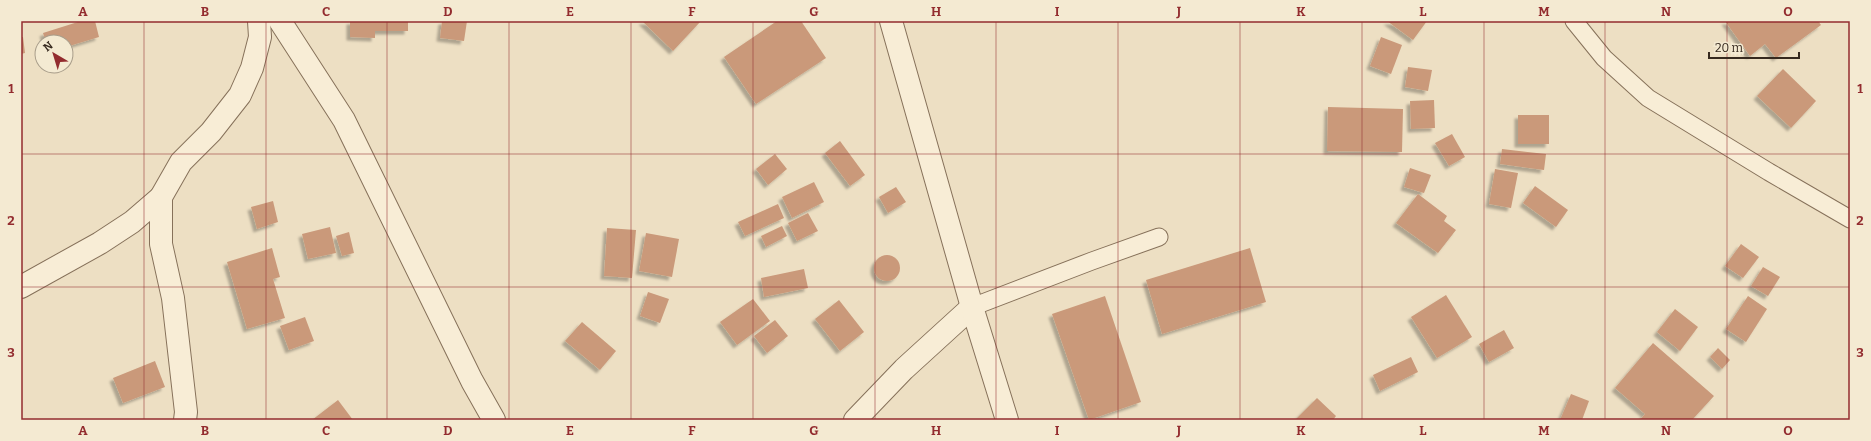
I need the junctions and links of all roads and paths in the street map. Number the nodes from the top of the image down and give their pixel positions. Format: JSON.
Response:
{"nodes":[{"id":1,"x":259,"y":21,"type":"edge"},
{"id":2,"x":280,"y":21,"type":"edge"},
{"id":3,"x":891,"y":21,"type":"edge"},
{"id":4,"x":1574,"y":21,"type":"edge"},
{"id":5,"x":161,"y":197,"type":"junction"},
{"id":6,"x":1850,"y":219,"type":"edge"},
{"id":7,"x":1159,"y":237,"type":"dead end"},
{"id":8,"x":21,"y":287,"type":"edge"},
{"id":9,"x":972,"y":307,"type":"junction"},
{"id":10,"x":185,"y":420,"type":"edge"},
{"id":11,"x":494,"y":420,"type":"edge"},
{"id":12,"x":855,"y":420,"type":"edge"},
{"id":13,"x":1007,"y":420,"type":"edge"}],
"edges":[{"from":1,"to":5,"type":"street"},
{"from":2,"to":11,"type":"street"},
{"from":3,"to":9,"type":"street"},
{"from":4,"to":6,"type":"lane"},
{"from":5,"to":8,"type":"street"},
{"from":5,"to":10,"type":"street"},
{"from":7,"to":9,"type":"lane"},
{"from":9,"to":12,"type":"street"},
{"from":9,"to":13,"type":"street"}]}
